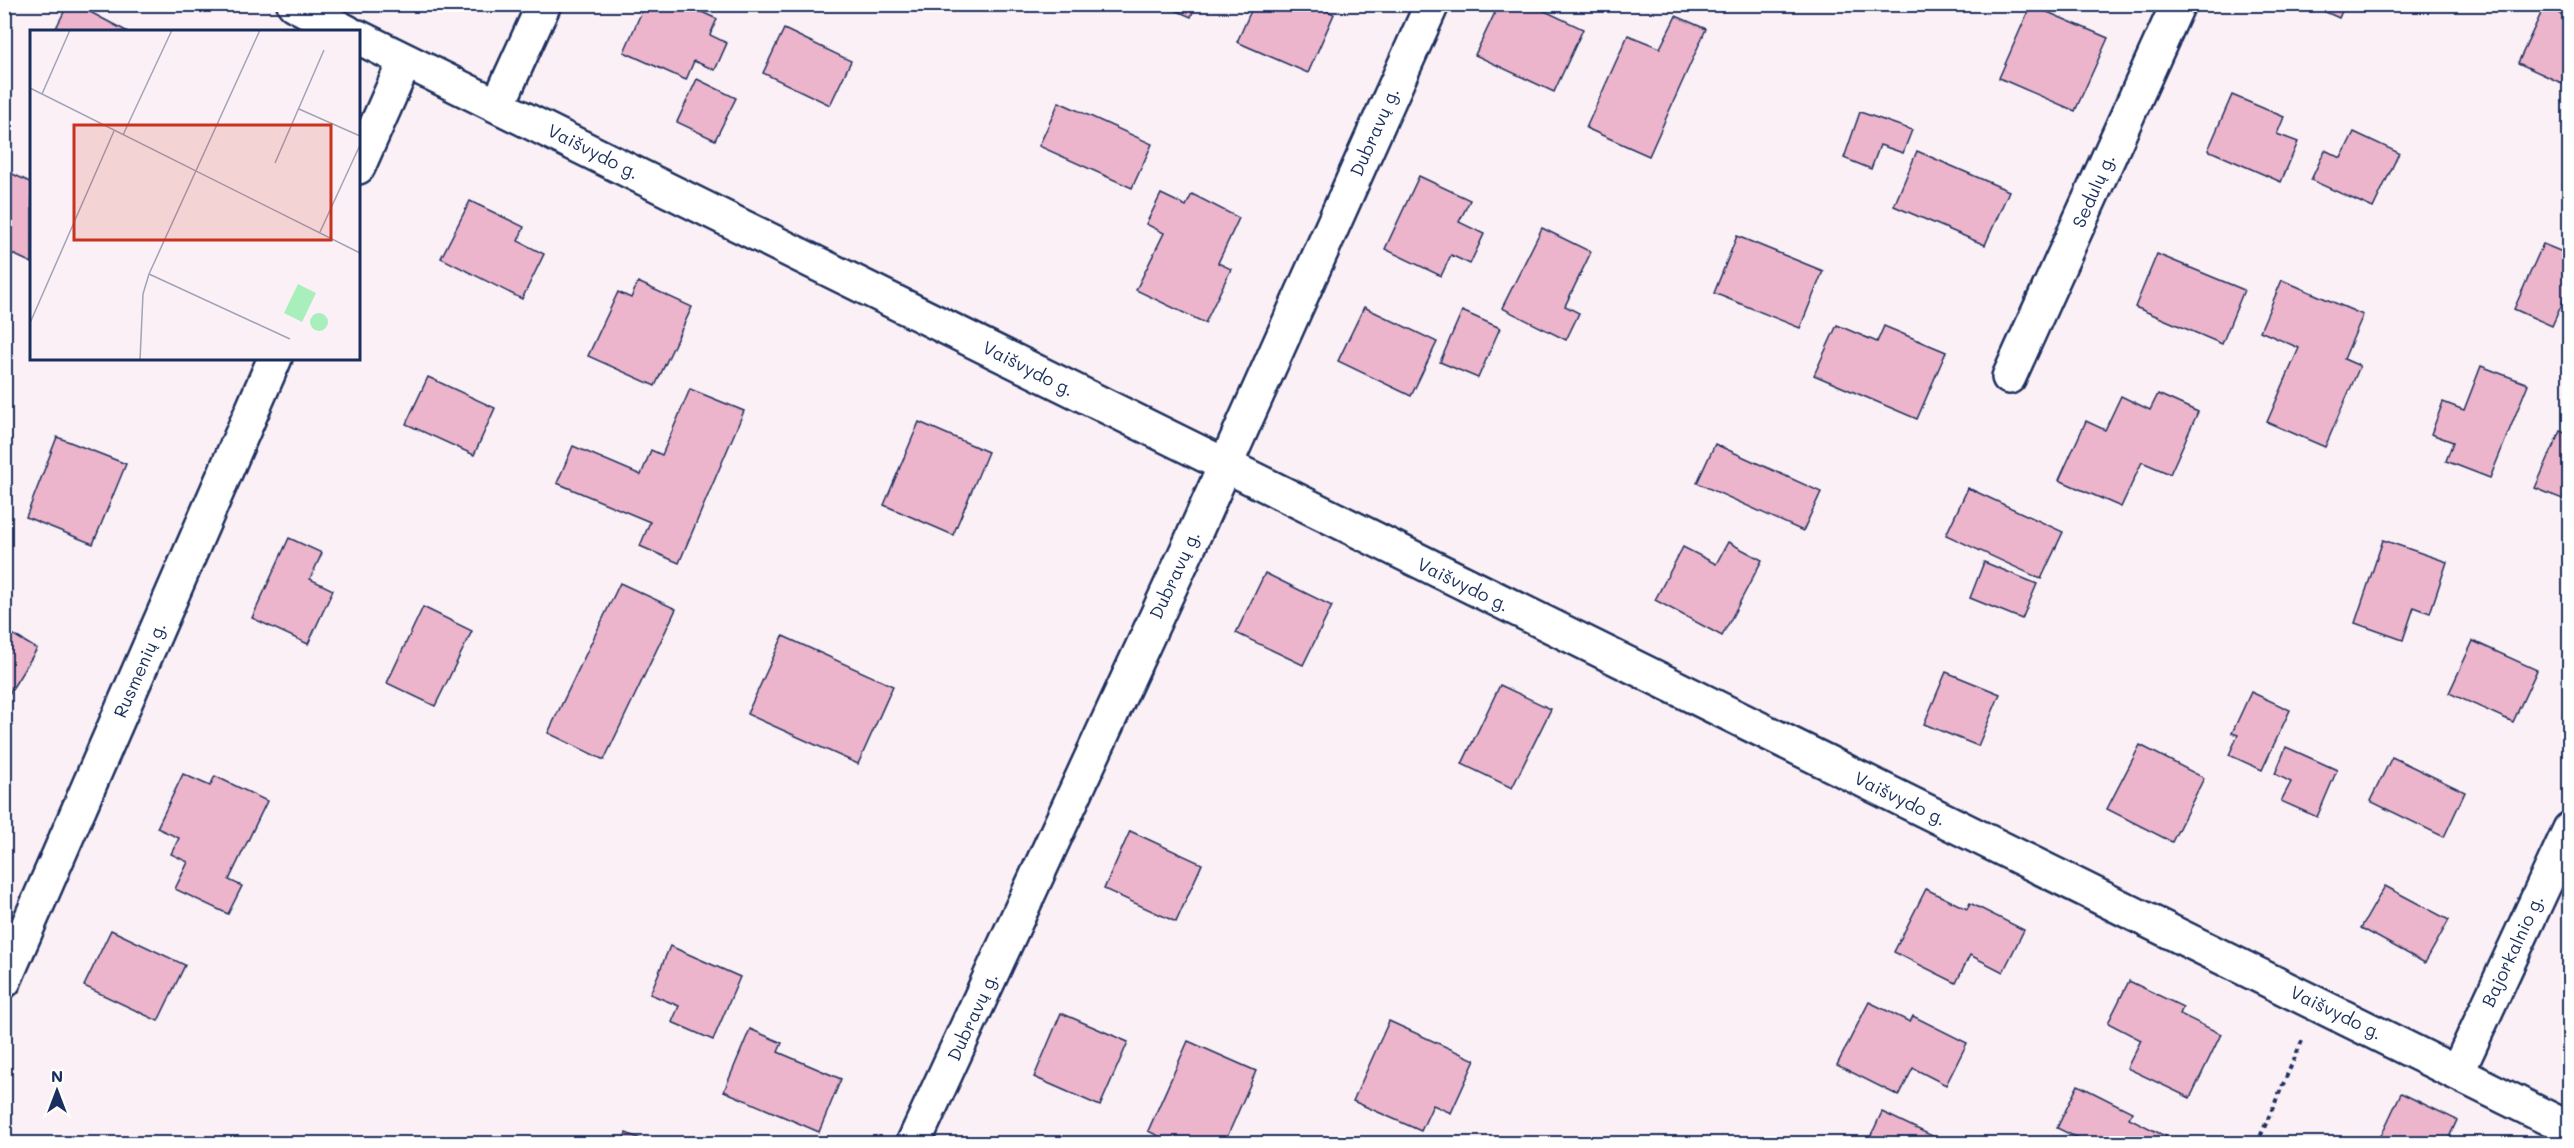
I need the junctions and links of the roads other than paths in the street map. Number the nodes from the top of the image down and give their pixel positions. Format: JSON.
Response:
{"nodes":[{"id":1,"x":294,"y":4,"type":"edge"},
{"id":2,"x":544,"y":4,"type":"edge"},
{"id":3,"x":1432,"y":4,"type":"edge"},
{"id":4,"x":2178,"y":4,"type":"edge"},
{"id":5,"x":343,"y":30,"type":"edge"},
{"id":6,"x":360,"y":38,"type":"edge"},
{"id":7,"x":405,"y":61,"type":"junction"},
{"id":8,"x":498,"y":105,"type":"junction"},
{"id":9,"x":360,"y":162,"type":"edge"},
{"id":10,"x":274,"y":360,"type":"edge"},
{"id":11,"x":2009,"y":377,"type":"dead end"},
{"id":12,"x":1224,"y":467,"type":"junction"},
{"id":13,"x":2570,"y":829,"type":"edge"},
{"id":14,"x":4,"y":981,"type":"edge"},
{"id":15,"x":2457,"y":1073,"type":"junction"},
{"id":16,"x":2570,"y":1130,"type":"edge"},
{"id":17,"x":913,"y":1143,"type":"edge"}],
"edges":[{"from":1,"to":5,"type":"street"},
{"from":2,"to":8,"type":"street"},
{"from":3,"to":12,"type":"street","name":"Dubravų g."},
{"from":4,"to":11,"type":"street","name":"Sedulų g."},
{"from":6,"to":7,"type":"street","name":"Vaišvydo g."},
{"from":7,"to":8,"type":"street","name":"Vaišvydo g."},
{"from":7,"to":9,"type":"street"},
{"from":8,"to":12,"type":"street","name":"Vaišvydo g."},
{"from":10,"to":14,"type":"street","name":"Rusmenių g."},
{"from":12,"to":15,"type":"street","name":"Vaišvydo g."},
{"from":12,"to":17,"type":"street","name":"Dubravų g."},
{"from":13,"to":15,"type":"street","name":"Bajorkalnio g."},
{"from":15,"to":16,"type":"street","name":"Vaišvydo g."}]}
